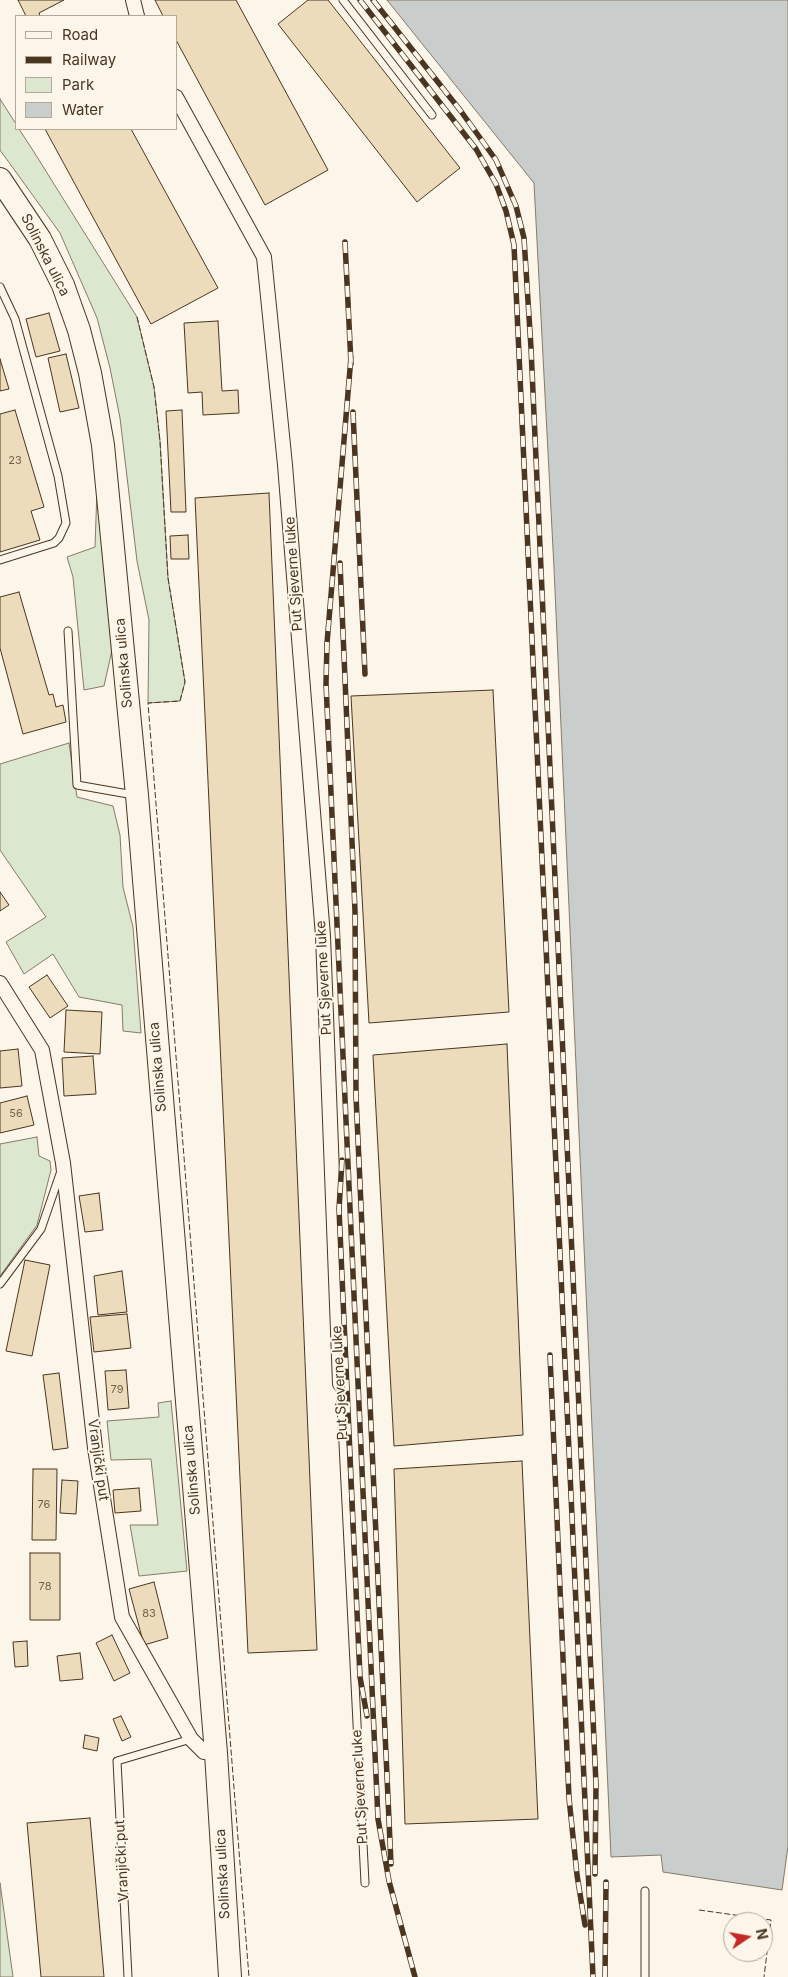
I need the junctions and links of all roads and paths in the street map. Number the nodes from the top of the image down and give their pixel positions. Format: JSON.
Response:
{"nodes":[{"id":1,"x":133,"y":0,"type":"edge"},
{"id":2,"x":343,"y":0,"type":"edge"},
{"id":3,"x":136,"y":15,"type":"edge"},
{"id":4,"x":178,"y":101,"type":"edge"},
{"id":5,"x":432,"y":115,"type":"dead end"},
{"id":6,"x":0,"y":179,"type":"edge"},
{"id":7,"x":0,"y":287,"type":"edge"},
{"id":8,"x":0,"y":560,"type":"edge"},
{"id":9,"x":68,"y":631,"type":"dead end"},
{"id":10,"x":137,"y":796,"type":"junction"},
{"id":11,"x":0,"y":983,"type":"edge"},
{"id":12,"x":64,"y":1163,"type":"junction"},
{"id":13,"x":0,"y":1284,"type":"edge"},
{"id":14,"x":340,"y":1384,"type":"joint"},
{"id":15,"x":191,"y":1739,"type":"junction"},
{"id":16,"x":216,"y":1753,"type":"junction"},
{"id":17,"x":365,"y":1883,"type":"dead end"},
{"id":18,"x":645,"y":1891,"type":"dead end"},
{"id":19,"x":128,"y":1977,"type":"edge"},
{"id":20,"x":230,"y":1977,"type":"edge"},
{"id":21,"x":644,"y":1977,"type":"edge"}],
"edges":[{"from":1,"to":3,"type":"street"},
{"from":2,"to":5,"type":"lane"},
{"from":4,"to":14,"type":"street","name":"Put Sjeverne luke"},
{"from":6,"to":10,"type":"main road","name":"Solinska ulica"},
{"from":7,"to":8,"type":"lane"},
{"from":9,"to":10,"type":"lane"},
{"from":10,"to":16,"type":"main road","name":"Solinska ulica"},
{"from":11,"to":12,"type":"street","name":"Vranjički put"},
{"from":12,"to":13,"type":"lane"},
{"from":12,"to":15,"type":"street","name":"Vranjički put"},
{"from":14,"to":17,"type":"lane","name":"Put Sjeverne luke"},
{"from":15,"to":16,"type":"street","name":"Vranjički put"},
{"from":15,"to":19,"type":"lane","name":"Vranjički put"},
{"from":16,"to":20,"type":"main road","name":"Solinska ulica"},
{"from":18,"to":21,"type":"lane"}]}
